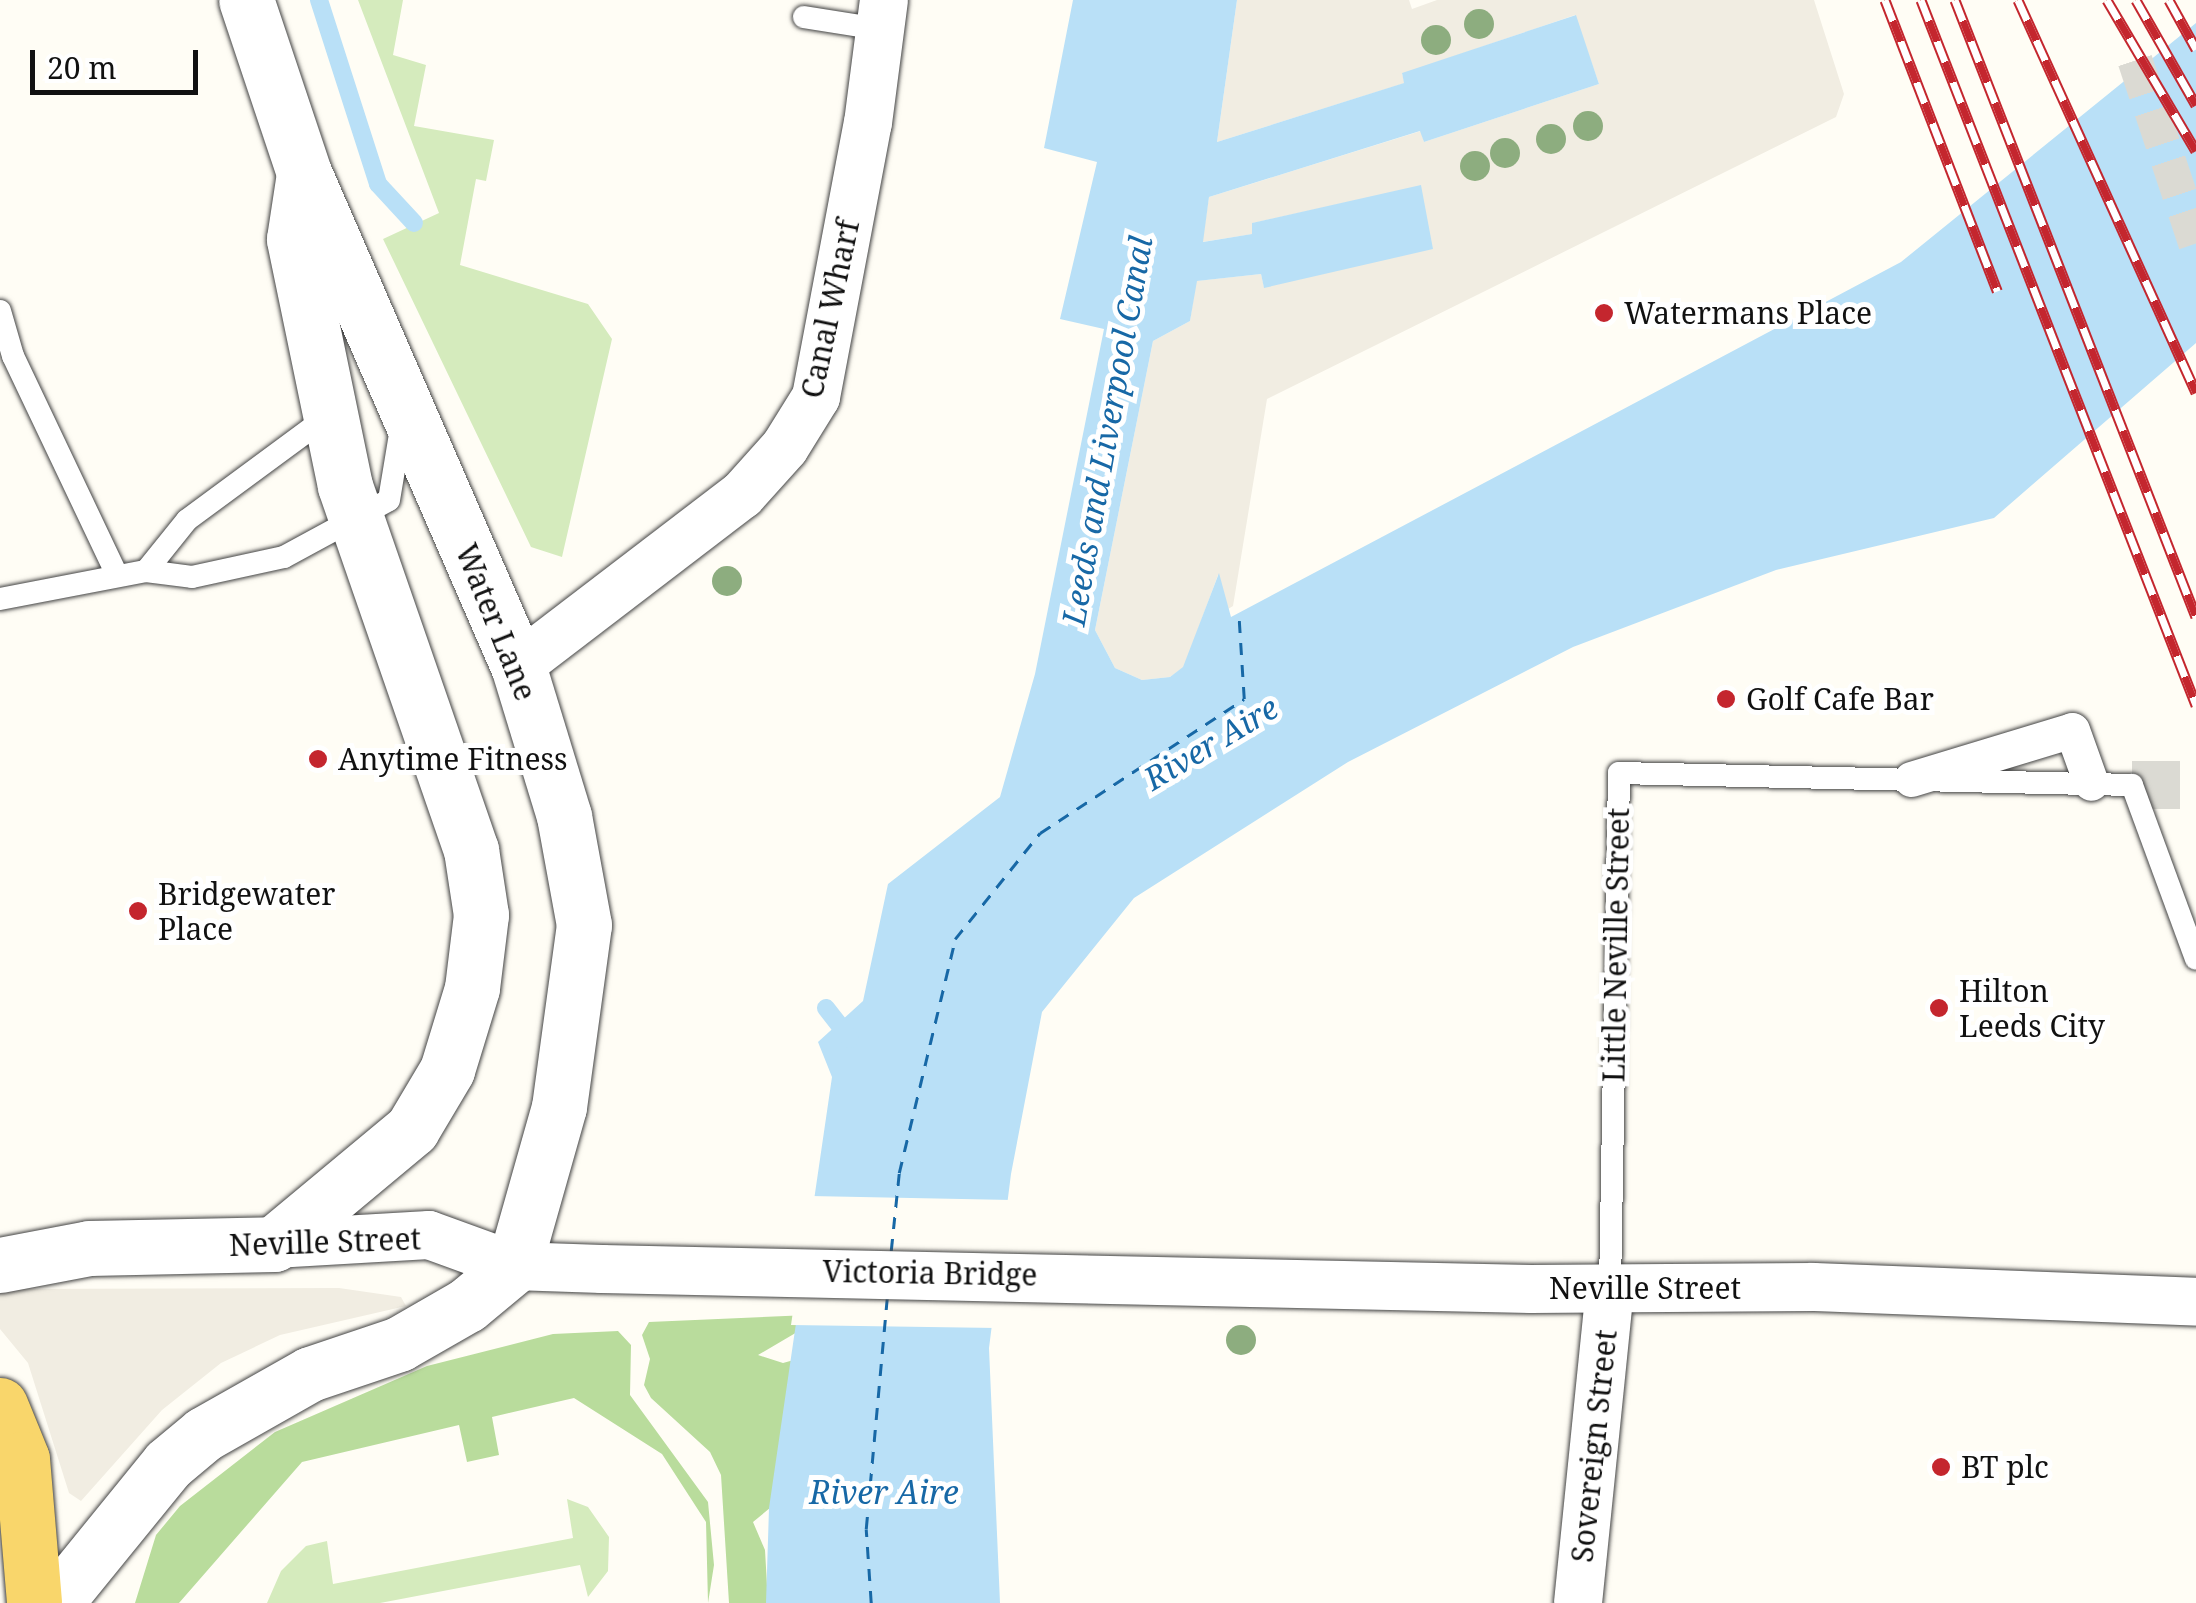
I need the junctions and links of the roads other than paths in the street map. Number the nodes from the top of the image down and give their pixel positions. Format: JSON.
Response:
{"nodes":[{"id":1,"x":246,"y":0,"type":"edge"},
{"id":2,"x":882,"y":15,"type":"edge"},
{"id":3,"x":804,"y":17,"type":"dead end"},
{"id":4,"x":304,"y":173,"type":"junction"},
{"id":5,"x":0,"y":311,"type":"edge"},
{"id":6,"x":388,"y":366,"type":"junction"},
{"id":7,"x":329,"y":415,"type":"junction"},
{"id":8,"x":357,"y":520,"type":"junction"},
{"id":9,"x":146,"y":571,"type":"junction"},
{"id":10,"x":116,"y":576,"type":"junction"},
{"id":11,"x":0,"y":599,"type":"edge"},
{"id":12,"x":518,"y":666,"type":"junction"},
{"id":13,"x":1911,"y":780,"type":"junction"},
{"id":14,"x":2090,"y":783,"type":"junction"},
{"id":15,"x":2196,"y":959,"type":"edge"},
{"id":16,"x":274,"y":1244,"type":"junction"},
{"id":17,"x":0,"y":1265,"type":"edge"},
{"id":18,"x":514,"y":1266,"type":"junction"},
{"id":19,"x":766,"y":1269,"type":"joint"},
{"id":20,"x":1094,"y":1276,"type":"joint"},
{"id":21,"x":1610,"y":1289,"type":"junction"},
{"id":22,"x":2196,"y":1302,"type":"edge"},
{"id":23,"x":0,"y":1404,"type":"edge"},
{"id":24,"x":34,"y":1603,"type":"edge"},
{"id":25,"x":55,"y":1603,"type":"edge"},
{"id":26,"x":1578,"y":1603,"type":"edge"}],
"edges":[{"from":1,"to":4,"type":"street","name":"Water Lane"},
{"from":2,"to":3,"type":"lane"},
{"from":2,"to":12,"type":"street","name":"Canal Wharf"},
{"from":4,"to":6,"type":"street","name":"Water Lane"},
{"from":4,"to":7,"type":"street","name":"Water Lane"},
{"from":5,"to":10,"type":"lane"},
{"from":6,"to":8,"type":"lane"},
{"from":6,"to":12,"type":"street","name":"Water Lane"},
{"from":7,"to":8,"type":"street","name":"Water Lane"},
{"from":7,"to":9,"type":"lane"},
{"from":8,"to":9,"type":"lane"},
{"from":8,"to":16,"type":"street","name":"Water Lane"},
{"from":9,"to":10,"type":"lane"},
{"from":10,"to":11,"type":"lane"},
{"from":12,"to":18,"type":"street","name":"Water Lane"},
{"from":13,"to":14,"type":"lane","name":"Little Neville Street"},
{"from":13,"to":14,"type":"street","name":"Little Neville Street"},
{"from":13,"to":21,"type":"lane","name":"Little Neville Street"},
{"from":14,"to":15,"type":"lane","name":"Little Neville Street"},
{"from":16,"to":17,"type":"street","name":"Neville Street"},
{"from":16,"to":18,"type":"street","name":"Neville Street"},
{"from":18,"to":19,"type":"street","name":"Neville Street"},
{"from":18,"to":25,"type":"street"},
{"from":19,"to":20,"type":"street","name":"Victoria Bridge"},
{"from":20,"to":21,"type":"street","name":"Neville Street"},
{"from":21,"to":22,"type":"street","name":"Neville Street"},
{"from":21,"to":26,"type":"street","name":"Sovereign Street"},
{"from":23,"to":24,"type":"main road"}]}
